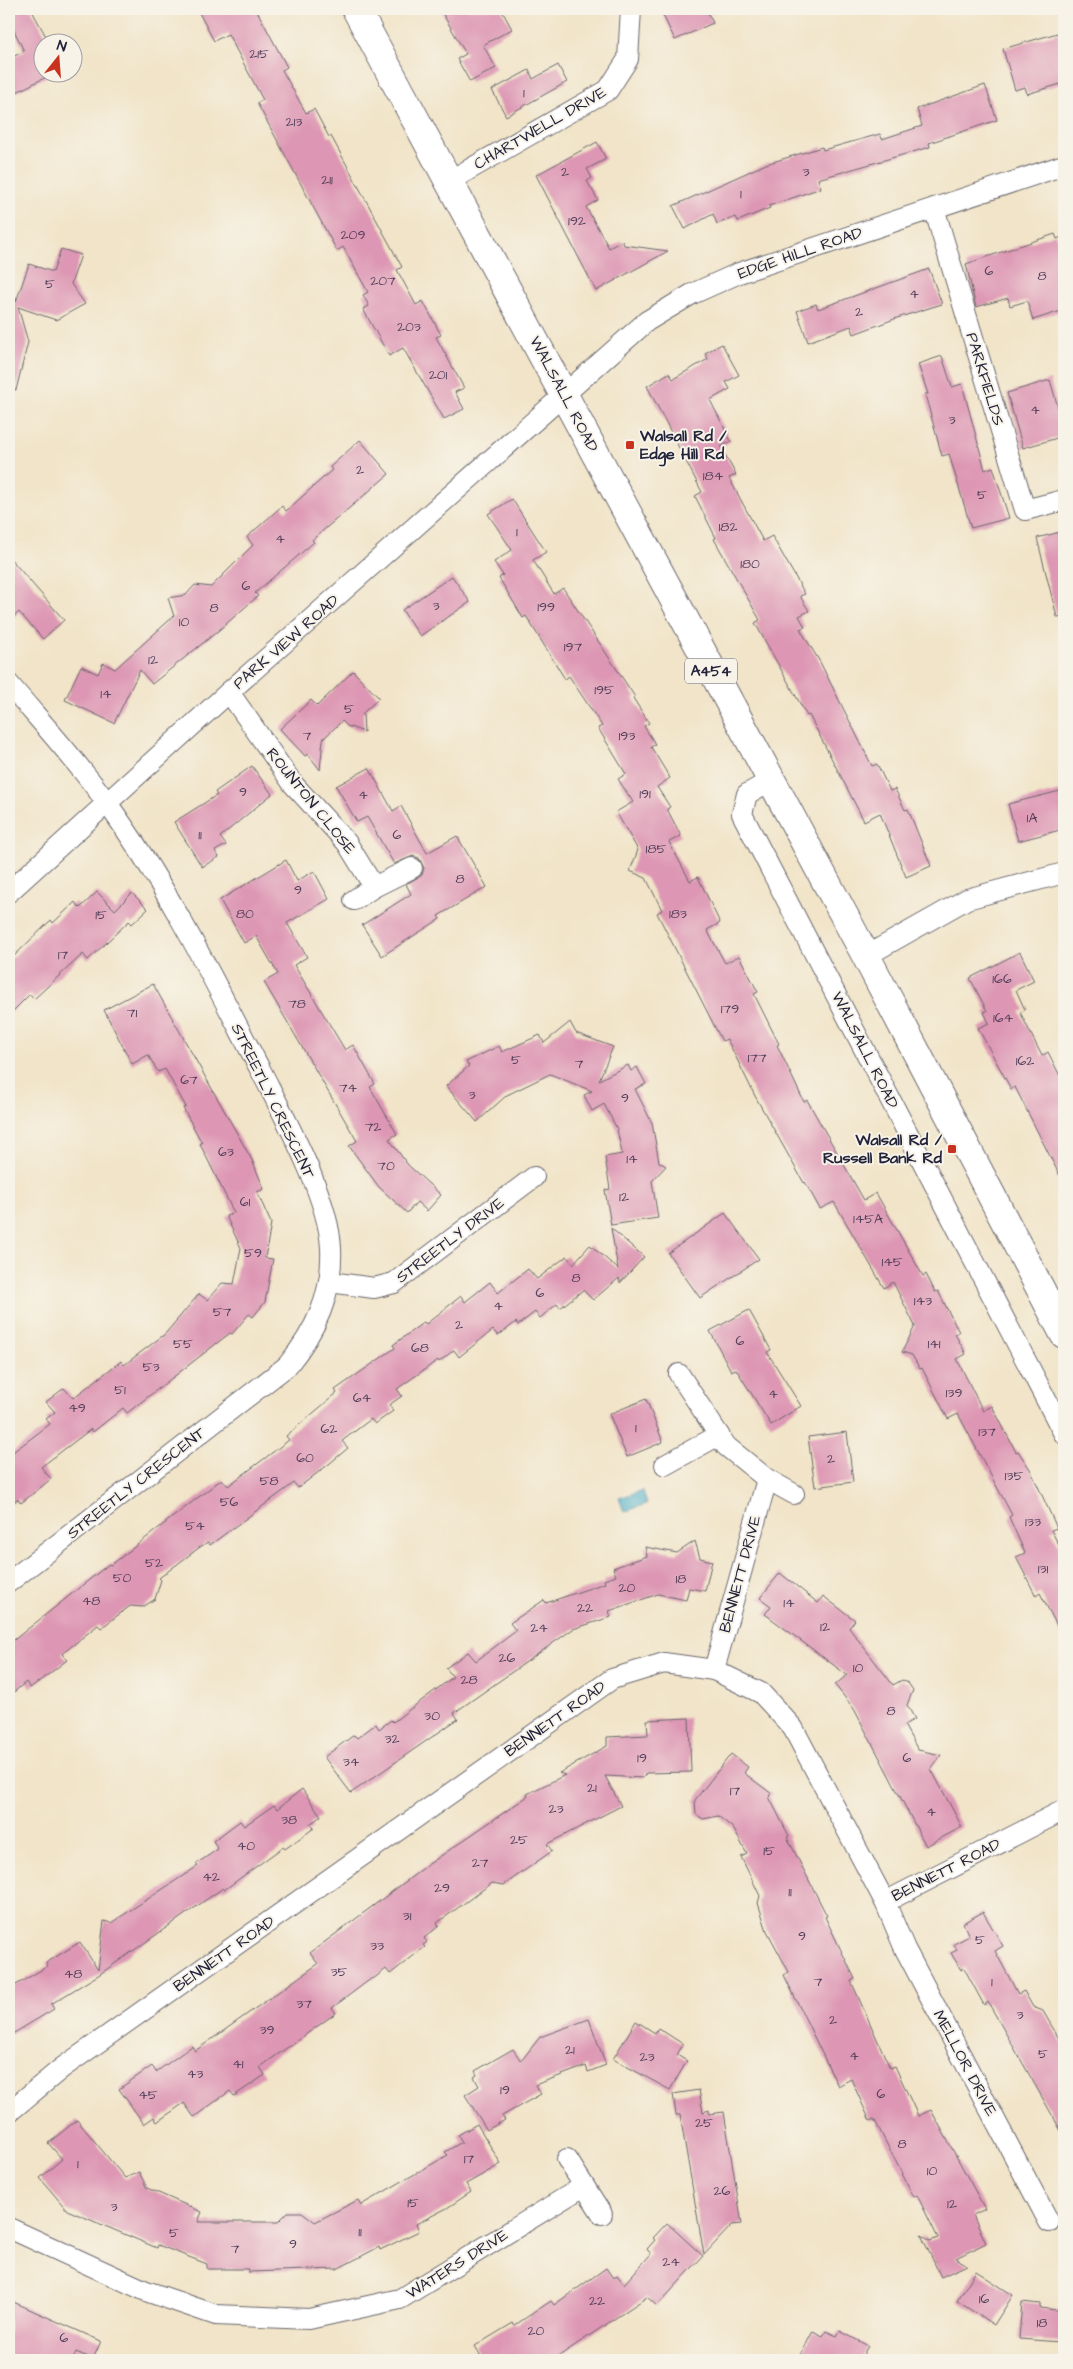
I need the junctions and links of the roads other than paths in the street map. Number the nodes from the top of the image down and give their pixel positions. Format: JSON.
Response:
{"nodes":[{"id":1,"x":356,"y":9,"type":"edge"},
{"id":2,"x":631,"y":9,"type":"edge"},
{"id":3,"x":1064,"y":165,"type":"edge"},
{"id":4,"x":449,"y":181,"type":"junction"},
{"id":5,"x":934,"y":208,"type":"junction"},
{"id":6,"x":566,"y":395,"type":"junction"},
{"id":7,"x":1064,"y":500,"type":"edge"},
{"id":8,"x":9,"y":684,"type":"edge"},
{"id":9,"x":229,"y":692,"type":"junction"},
{"id":10,"x":770,"y":781,"type":"junction"},
{"id":11,"x":107,"y":803,"type":"junction"},
{"id":12,"x":412,"y":868,"type":"dead end"},
{"id":13,"x":1064,"y":873,"type":"edge"},
{"id":14,"x":374,"y":887,"type":"junction"},
{"id":15,"x":9,"y":892,"type":"edge"},
{"id":16,"x":354,"y":900,"type":"dead end"},
{"id":17,"x":866,"y":956,"type":"junction"},
{"id":18,"x":534,"y":1177,"type":"dead end"},
{"id":19,"x":330,"y":1282,"type":"junction"},
{"id":20,"x":1064,"y":1334,"type":"edge"},
{"id":21,"x":679,"y":1374,"type":"dead end"},
{"id":22,"x":1064,"y":1434,"type":"edge"},
{"id":23,"x":719,"y":1435,"type":"junction"},
{"id":24,"x":665,"y":1465,"type":"dead end"},
{"id":25,"x":767,"y":1479,"type":"junction"},
{"id":26,"x":794,"y":1494,"type":"dead end"},
{"id":27,"x":9,"y":1582,"type":"edge"},
{"id":28,"x":714,"y":1670,"type":"junction"},
{"id":29,"x":1064,"y":1810,"type":"edge"},
{"id":30,"x":885,"y":1902,"type":"junction"},
{"id":31,"x":9,"y":2112,"type":"edge"},
{"id":32,"x":567,"y":2159,"type":"dead end"},
{"id":33,"x":584,"y":2186,"type":"junction"},
{"id":34,"x":602,"y":2214,"type":"dead end"},
{"id":35,"x":1050,"y":2222,"type":"dead end"},
{"id":36,"x":9,"y":2228,"type":"edge"}],
"edges":[{"from":1,"to":4,"type":"main road","name":"WALSALL ROAD","number":"A454"},
{"from":2,"to":4,"type":"street","name":"CHARTWELL DRIVE"},
{"from":3,"to":5,"type":"street","name":"EDGE HILL ROAD"},
{"from":4,"to":6,"type":"main road","name":"WALSALL ROAD","number":"A454"},
{"from":5,"to":6,"type":"street","name":"EDGE HILL ROAD"},
{"from":5,"to":7,"type":"street","name":"PARKFIELDS"},
{"from":6,"to":9,"type":"street","name":"PARK VIEW ROAD"},
{"from":6,"to":10,"type":"main road","name":"WALSALL ROAD","number":"A454"},
{"from":8,"to":11,"type":"street","name":"STREETLY CRESCENT"},
{"from":9,"to":11,"type":"street","name":"PARK VIEW ROAD"},
{"from":9,"to":14,"type":"street","name":"ROUNTON CLOSE"},
{"from":10,"to":17,"type":"main road","name":"WALSALL ROAD","number":"A454"},
{"from":10,"to":22,"type":"street","name":"WALSALL ROAD"},
{"from":11,"to":15,"type":"street","name":"PARK VIEW ROAD"},
{"from":11,"to":19,"type":"street","name":"STREETLY CRESCENT"},
{"from":12,"to":14,"type":"street"},
{"from":13,"to":17,"type":"street"},
{"from":14,"to":16,"type":"street"},
{"from":17,"to":20,"type":"main road","name":"WALSALL ROAD","number":"A454"},
{"from":18,"to":19,"type":"street","name":"STREETLY DRIVE"},
{"from":19,"to":27,"type":"street","name":"STREETLY CRESCENT"},
{"from":21,"to":23,"type":"street"},
{"from":23,"to":24,"type":"street"},
{"from":23,"to":25,"type":"street"},
{"from":25,"to":26,"type":"street"},
{"from":25,"to":28,"type":"street","name":"BENNETT DRIVE"},
{"from":28,"to":30,"type":"street","name":"BENNETT ROAD"},
{"from":28,"to":31,"type":"street","name":"BENNETT ROAD"},
{"from":29,"to":30,"type":"street","name":"BENNETT ROAD"},
{"from":30,"to":35,"type":"street","name":"MELLOR DRIVE"},
{"from":32,"to":33,"type":"street"},
{"from":33,"to":34,"type":"street"},
{"from":33,"to":36,"type":"street","name":"WATERS DRIVE"}]}
